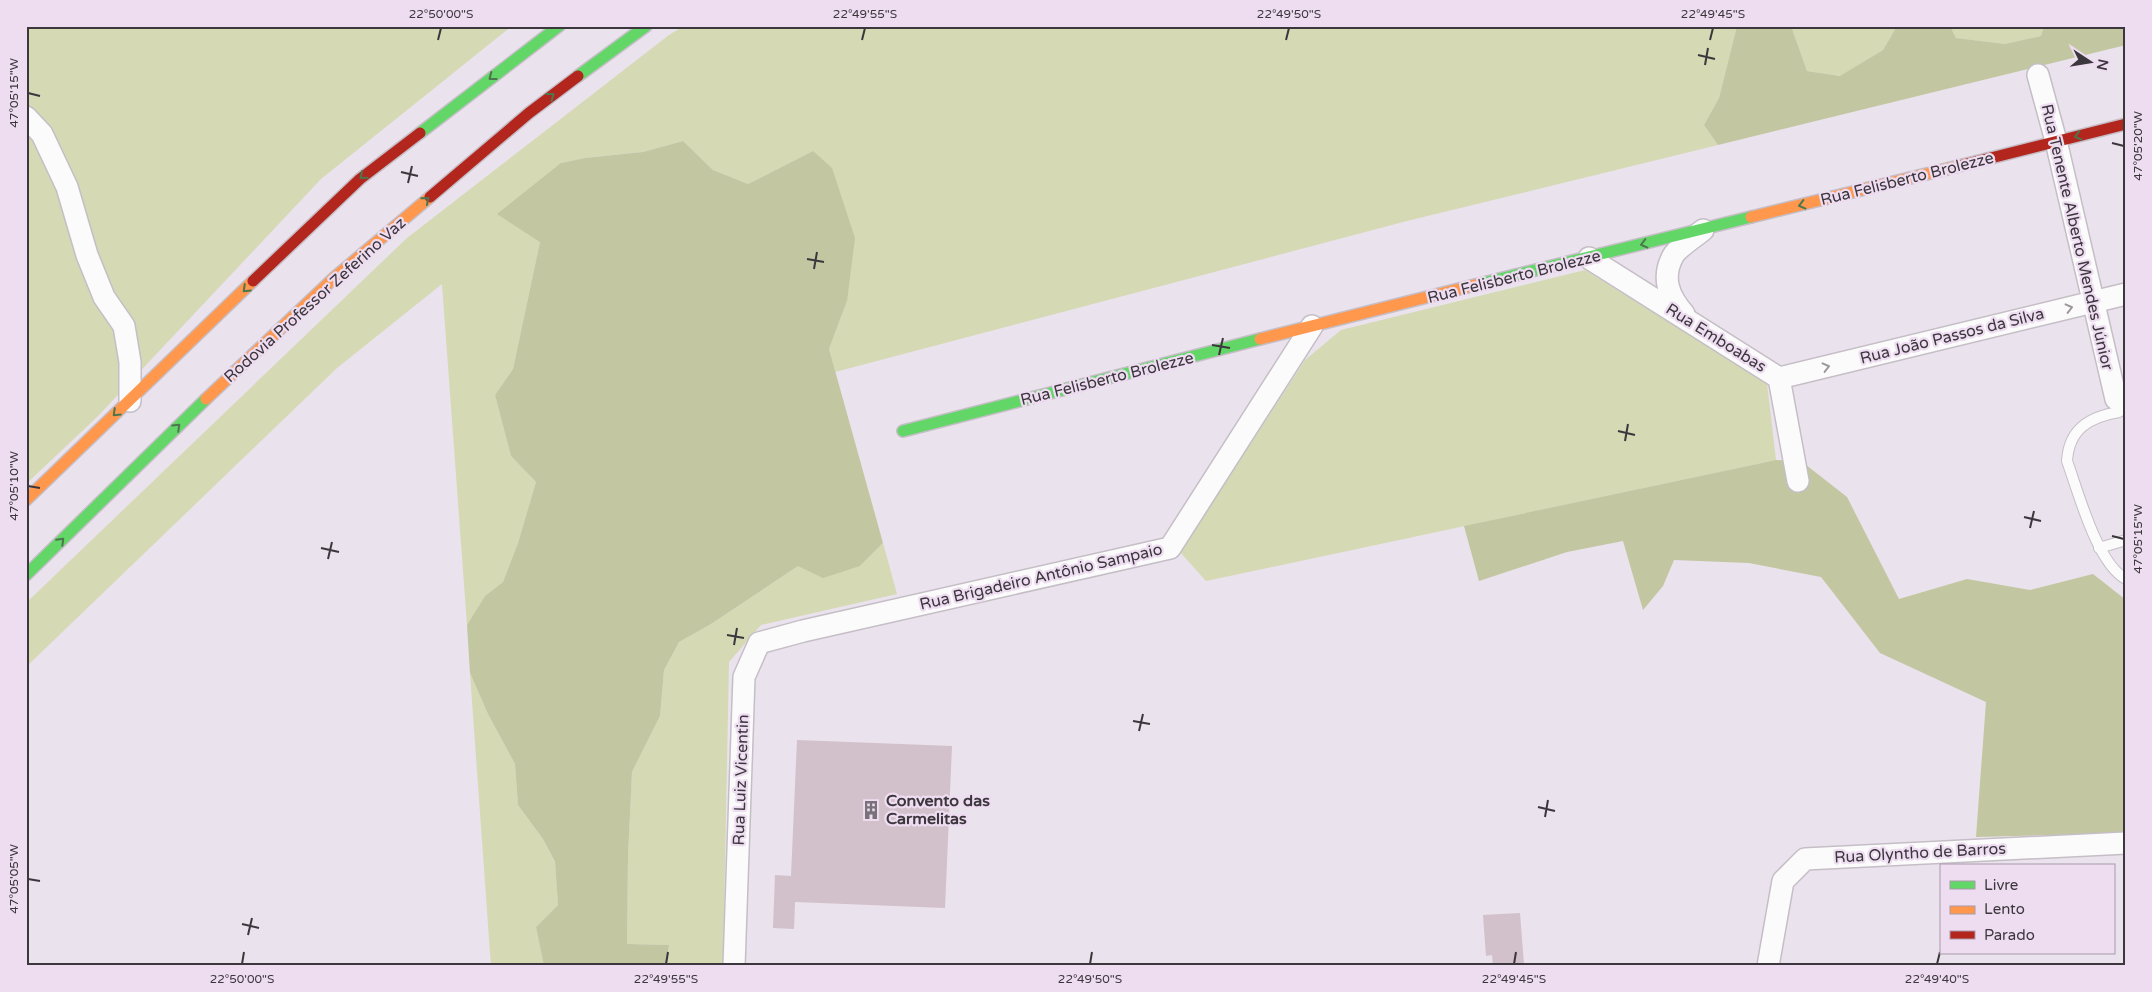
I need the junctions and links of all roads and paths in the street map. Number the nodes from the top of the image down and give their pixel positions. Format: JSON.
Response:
{"nodes":[{"id":1,"x":559,"y":26,"type":"edge"},
{"id":2,"x":646,"y":26,"type":"edge"},
{"id":3,"x":2038,"y":75,"type":"dead end"},
{"id":4,"x":26,"y":118,"type":"edge"},
{"id":5,"x":2126,"y":124,"type":"edge"},
{"id":6,"x":2056,"y":142,"type":"junction"},
{"id":7,"x":1704,"y":230,"type":"junction"},
{"id":8,"x":1590,"y":258,"type":"junction"},
{"id":9,"x":2126,"y":294,"type":"edge"},
{"id":10,"x":2094,"y":301,"type":"junction"},
{"id":11,"x":1692,"y":324,"type":"junction"},
{"id":12,"x":1312,"y":326,"type":"junction"},
{"id":13,"x":1778,"y":378,"type":"junction"},
{"id":14,"x":130,"y":401,"type":"junction"},
{"id":15,"x":2120,"y":409,"type":"edge"},
{"id":16,"x":903,"y":431,"type":"dead end"},
{"id":17,"x":1798,"y":481,"type":"dead end"},
{"id":18,"x":26,"y":500,"type":"edge"},
{"id":19,"x":2126,"y":540,"type":"edge"},
{"id":20,"x":2099,"y":548,"type":"junction"},
{"id":21,"x":26,"y":575,"type":"edge"},
{"id":22,"x":2126,"y":578,"type":"edge"},
{"id":23,"x":803,"y":631,"type":"joint"},
{"id":24,"x":2126,"y":843,"type":"edge"},
{"id":25,"x":734,"y":966,"type":"edge"},
{"id":26,"x":1768,"y":966,"type":"edge"}],
"edges":[{"from":1,"to":14,"type":"main road","one_way":true},
{"from":21,"to":2,"type":"main road","name":"Rodovia Professor Zeferino Vaz","one_way":true},
{"from":3,"to":6,"type":"street","name":"Rua Tenente Alberto Mendes Júnior"},
{"from":4,"to":14,"type":"street"},
{"from":5,"to":6,"type":"main road","name":"Rua Felisberto Brolezze","one_way":true},
{"from":6,"to":7,"type":"main road","name":"Rua Felisberto Brolezze","one_way":true},
{"from":6,"to":10,"type":"street","name":"Rua Tenente Alberto Mendes Júnior"},
{"from":7,"to":8,"type":"main road","name":"Rua Felisberto Brolezze","one_way":true},
{"from":7,"to":11,"type":"street"},
{"from":8,"to":11,"type":"street","name":"Rua Emboabas"},
{"from":8,"to":12,"type":"main road","name":"Rua Felisberto Brolezze"},
{"from":9,"to":10,"type":"street","name":"Rua João Passos da Silva"},
{"from":13,"to":10,"type":"street","name":"Rua João Passos da Silva","one_way":true},
{"from":10,"to":15,"type":"street","name":"Rua Tenente Alberto Mendes Júnior"},
{"from":11,"to":13,"type":"street","name":"Rua Emboabas"},
{"from":12,"to":16,"type":"main road","name":"Rua Felisberto Brolezze"},
{"from":12,"to":23,"type":"street","name":"Rua Brigadeiro Antônio Sampaio"},
{"from":13,"to":17,"type":"street","name":"Rua Emboabas"},
{"from":14,"to":18,"type":"main road","one_way":true},
{"from":15,"to":20,"type":"lane"},
{"from":19,"to":20,"type":"lane"},
{"from":20,"to":22,"type":"lane"},
{"from":23,"to":25,"type":"street","name":"Rua Luiz Vicentin"},
{"from":24,"to":26,"type":"street","name":"Rua Olyntho de Barros"}]}
